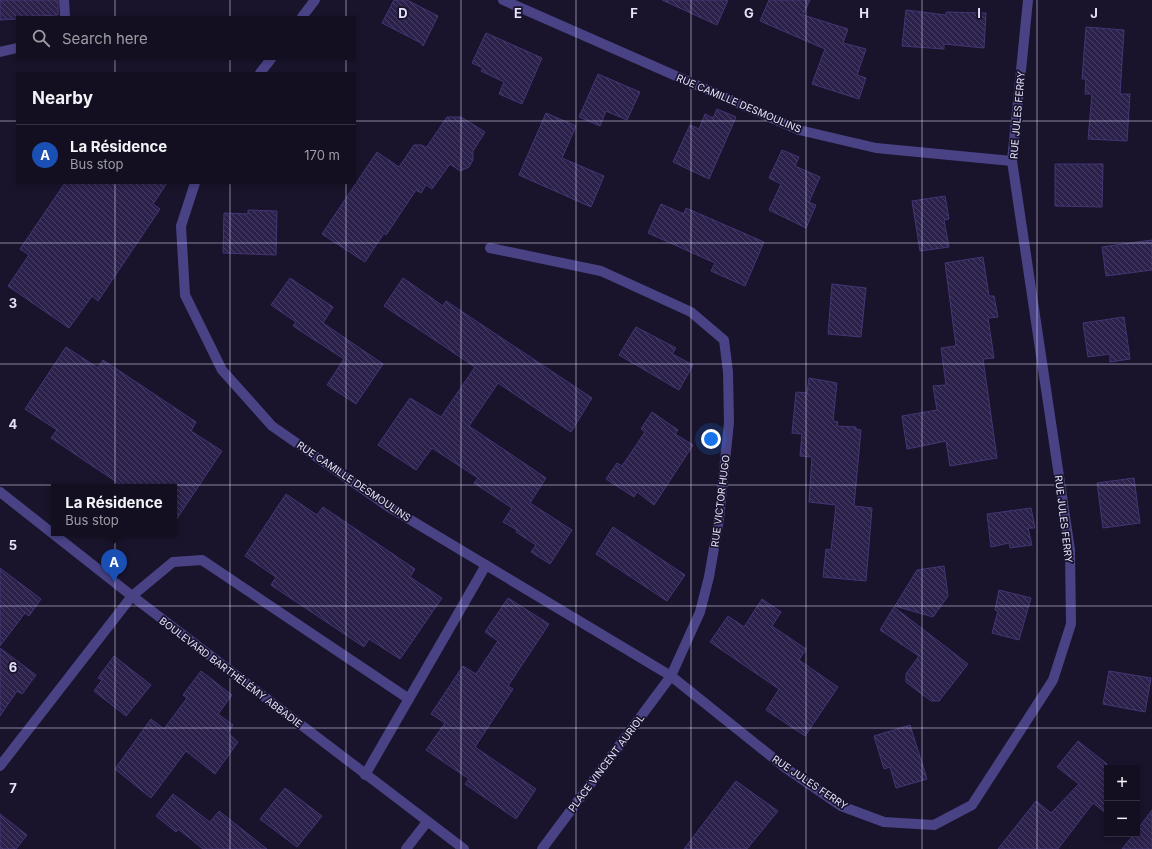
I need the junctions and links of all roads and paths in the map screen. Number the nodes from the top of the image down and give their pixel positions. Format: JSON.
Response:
{"nodes":[{"id":1,"x":64,"y":0,"type":"edge"},
{"id":2,"x":315,"y":0,"type":"edge"},
{"id":3,"x":503,"y":0,"type":"edge"},
{"id":4,"x":1028,"y":0,"type":"edge"},
{"id":5,"x":65,"y":16,"type":"edge"},
{"id":6,"x":303,"y":16,"type":"edge"},
{"id":7,"x":16,"y":48,"type":"edge"},
{"id":8,"x":0,"y":52,"type":"edge"},
{"id":9,"x":269,"y":60,"type":"edge"},
{"id":10,"x":261,"y":72,"type":"edge"},
{"id":11,"x":1012,"y":161,"type":"junction"},
{"id":12,"x":195,"y":184,"type":"edge"},
{"id":13,"x":490,"y":248,"type":"dead end"},
{"id":14,"x":0,"y":492,"type":"edge"},
{"id":15,"x":51,"y":532,"type":"edge"},
{"id":16,"x":56,"y":536,"type":"edge"},
{"id":17,"x":486,"y":565,"type":"junction"},
{"id":18,"x":132,"y":596,"type":"junction"},
{"id":19,"x":671,"y":676,"type":"junction"},
{"id":20,"x":409,"y":699,"type":"junction"},
{"id":21,"x":0,"y":766,"type":"edge"},
{"id":22,"x":365,"y":775,"type":"junction"},
{"id":23,"x":427,"y":822,"type":"junction"},
{"id":24,"x":406,"y":849,"type":"edge"},
{"id":25,"x":464,"y":849,"type":"edge"},
{"id":26,"x":542,"y":849,"type":"edge"}],
"edges":[{"from":1,"to":5,"type":"street"},
{"from":2,"to":6,"type":"street"},
{"from":3,"to":11,"type":"street","name":"RUE CAMILLE DESMOULINS"},
{"from":4,"to":11,"type":"street","name":"RUE JULES FERRY"},
{"from":7,"to":8,"type":"street"},
{"from":9,"to":10,"type":"street"},
{"from":11,"to":19,"type":"street","name":"RUE JULES FERRY"},
{"from":12,"to":17,"type":"street","name":"RUE CAMILLE DESMOULINS"},
{"from":13,"to":19,"type":"street","name":"RUE VICTOR HUGO"},
{"from":14,"to":15,"type":"street","name":"BOULEVARD BARTHÉLÉMY ABBADIE"},
{"from":16,"to":18,"type":"street","name":"BOULEVARD BARTHÉLÉMY ABBADIE"},
{"from":17,"to":19,"type":"street","name":"RUE CAMILLE DESMOULINS"},
{"from":17,"to":20,"type":"street"},
{"from":18,"to":20,"type":"street"},
{"from":18,"to":21,"type":"street"},
{"from":18,"to":22,"type":"street","name":"BOULEVARD BARTHÉLÉMY ABBADIE"},
{"from":19,"to":26,"type":"street","name":"PLACE VINCENT AURIOL"},
{"from":20,"to":22,"type":"street"},
{"from":22,"to":23,"type":"street","name":"BOULEVARD BARTHÉLÉMY ABBADIE"},
{"from":23,"to":24,"type":"street"},
{"from":23,"to":25,"type":"street","name":"BOULEVARD BARTHÉLÉMY ABBADIE"}]}
